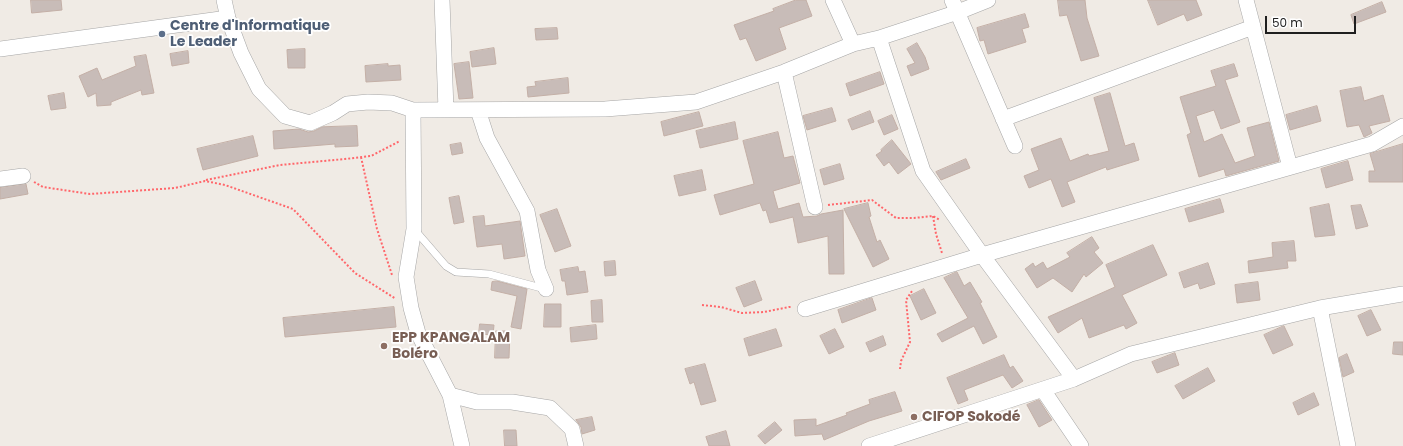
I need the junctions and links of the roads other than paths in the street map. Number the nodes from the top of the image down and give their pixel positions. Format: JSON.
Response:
{"nodes":[{"id":1,"x":224,"y":0,"type":"edge"},
{"id":2,"x":442,"y":0,"type":"edge"},
{"id":3,"x":832,"y":0,"type":"edge"},
{"id":4,"x":988,"y":0,"type":"edge"},
{"id":5,"x":1246,"y":0,"type":"edge"},
{"id":6,"x":955,"y":6,"type":"edge"},
{"id":7,"x":228,"y":18,"type":"junction"},
{"id":8,"x":1253,"y":27,"type":"junction"},
{"id":9,"x":879,"y":38,"type":"junction"},
{"id":10,"x":853,"y":44,"type":"junction"},
{"id":11,"x":0,"y":49,"type":"edge"},
{"id":12,"x":784,"y":72,"type":"junction"},
{"id":13,"x":413,"y":110,"type":"junction"},
{"id":14,"x":446,"y":110,"type":"junction"},
{"id":15,"x":478,"y":110,"type":"junction"},
{"id":16,"x":1003,"y":119,"type":"junction"},
{"id":17,"x":1403,"y":126,"type":"edge"},
{"id":18,"x":1015,"y":146,"type":"dead end"},
{"id":19,"x":1290,"y":167,"type":"junction"},
{"id":20,"x":23,"y":176,"type":"road end"},
{"id":21,"x":0,"y":179,"type":"edge"},
{"id":22,"x":815,"y":207,"type":"road end"},
{"id":23,"x":414,"y":229,"type":"junction"},
{"id":24,"x":982,"y":255,"type":"junction"},
{"id":25,"x":546,"y":289,"type":"joint"},
{"id":26,"x":1403,"y":294,"type":"edge"},
{"id":27,"x":1320,"y":308,"type":"junction"},
{"id":28,"x":805,"y":309,"type":"road end"},
{"id":29,"x":1074,"y":379,"type":"junction"},
{"id":30,"x":1043,"y":390,"type":"junction"},
{"id":31,"x":450,"y":395,"type":"junction"},
{"id":32,"x":462,"y":446,"type":"edge"},
{"id":33,"x":576,"y":446,"type":"edge"},
{"id":34,"x":869,"y":446,"type":"edge"},
{"id":35,"x":1081,"y":446,"type":"edge"},
{"id":36,"x":1348,"y":446,"type":"edge"}],
"edges":[{"from":1,"to":7,"type":"street"},
{"from":2,"to":14,"type":"street"},
{"from":3,"to":10,"type":"street"},
{"from":4,"to":6,"type":"street"},
{"from":5,"to":8,"type":"street"},
{"from":6,"to":9,"type":"street"},
{"from":6,"to":16,"type":"street"},
{"from":7,"to":11,"type":"street"},
{"from":7,"to":13,"type":"street"},
{"from":8,"to":16,"type":"street"},
{"from":8,"to":19,"type":"street"},
{"from":9,"to":10,"type":"street"},
{"from":9,"to":24,"type":"street"},
{"from":10,"to":12,"type":"street"},
{"from":12,"to":15,"type":"street"},
{"from":12,"to":22,"type":"street"},
{"from":13,"to":14,"type":"street"},
{"from":13,"to":23,"type":"street"},
{"from":14,"to":15,"type":"street"},
{"from":15,"to":25,"type":"street"},
{"from":16,"to":18,"type":"street"},
{"from":17,"to":19,"type":"street"},
{"from":19,"to":24,"type":"street"},
{"from":20,"to":21,"type":"street"},
{"from":23,"to":25,"type":"lane"},
{"from":23,"to":31,"type":"street"},
{"from":24,"to":28,"type":"street"},
{"from":24,"to":29,"type":"street"},
{"from":26,"to":27,"type":"street"},
{"from":27,"to":29,"type":"street"},
{"from":27,"to":36,"type":"street"},
{"from":29,"to":30,"type":"street"},
{"from":30,"to":34,"type":"street"},
{"from":30,"to":35,"type":"street"},
{"from":31,"to":32,"type":"street"},
{"from":31,"to":33,"type":"street"}]}
